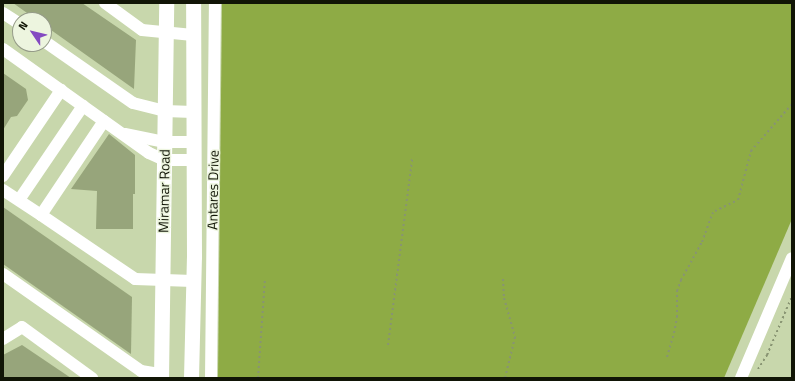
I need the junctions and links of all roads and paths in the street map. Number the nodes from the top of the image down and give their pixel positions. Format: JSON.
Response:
{"nodes":[{"id":1,"x":105,"y":3,"type":"edge"},
{"id":2,"x":166,"y":3,"type":"edge"},
{"id":3,"x":193,"y":3,"type":"edge"},
{"id":4,"x":215,"y":3,"type":"edge"},
{"id":5,"x":3,"y":13,"type":"edge"},
{"id":6,"x":12,"y":19,"type":"edge"},
{"id":7,"x":166,"y":32,"type":"junction"},
{"id":8,"x":193,"y":35,"type":"junction"},
{"id":9,"x":52,"y":47,"type":"edge"},
{"id":10,"x":3,"y":49,"type":"edge"},
{"id":11,"x":61,"y":90,"type":"junction"},
{"id":12,"x":792,"y":104,"type":"edge"},
{"id":13,"x":83,"y":106,"type":"junction"},
{"id":14,"x":165,"y":111,"type":"junction"},
{"id":15,"x":193,"y":112,"type":"junction"},
{"id":16,"x":104,"y":121,"type":"junction"},
{"id":17,"x":122,"y":133,"type":"junction"},
{"id":18,"x":165,"y":142,"type":"junction"},
{"id":19,"x":194,"y":142,"type":"junction"},
{"id":20,"x":412,"y":159,"type":"dead end"},
{"id":21,"x":165,"y":160,"type":"junction"},
{"id":22,"x":194,"y":160,"type":"junction"},
{"id":23,"x":3,"y":176,"type":"edge"},
{"id":24,"x":3,"y":190,"type":"edge"},
{"id":25,"x":19,"y":200,"type":"junction"},
{"id":26,"x":41,"y":215,"type":"junction"},
{"id":27,"x":792,"y":258,"type":"edge"},
{"id":28,"x":3,"y":274,"type":"edge"},
{"id":29,"x":265,"y":278,"type":"dead end"},
{"id":30,"x":503,"y":279,"type":"dead end"},
{"id":31,"x":163,"y":280,"type":"junction"},
{"id":32,"x":193,"y":281,"type":"junction"},
{"id":33,"x":792,"y":296,"type":"edge"},
{"id":34,"x":3,"y":339,"type":"edge"},
{"id":35,"x":388,"y":345,"type":"dead end"},
{"id":36,"x":667,"y":357,"type":"dead end"},
{"id":37,"x":756,"y":372,"type":"dead end"},
{"id":38,"x":161,"y":376,"type":"edge"},
{"id":39,"x":92,"y":378,"type":"edge"},
{"id":40,"x":191,"y":378,"type":"edge"},
{"id":41,"x":211,"y":378,"type":"edge"},
{"id":42,"x":258,"y":378,"type":"edge"},
{"id":43,"x":505,"y":378,"type":"edge"},
{"id":44,"x":741,"y":378,"type":"edge"}],
"edges":[{"from":1,"to":7,"type":"street"},
{"from":2,"to":7,"type":"main road","name":"Miramar Road"},
{"from":3,"to":8,"type":"main road","name":"Miramar Road"},
{"from":4,"to":41,"type":"street","name":"Antares Drive"},
{"from":5,"to":6,"type":"street"},
{"from":7,"to":8,"type":"street"},
{"from":7,"to":14,"type":"main road","name":"Miramar Road"},
{"from":8,"to":15,"type":"main road","name":"Miramar Road"},
{"from":9,"to":14,"type":"street"},
{"from":10,"to":11,"type":"street"},
{"from":11,"to":13,"type":"street"},
{"from":11,"to":23,"type":"street"},
{"from":12,"to":36,"type":"path"},
{"from":13,"to":16,"type":"street"},
{"from":13,"to":25,"type":"street"},
{"from":14,"to":15,"type":"street"},
{"from":14,"to":18,"type":"main road","name":"Miramar Road"},
{"from":15,"to":19,"type":"main road","name":"Miramar Road"},
{"from":16,"to":17,"type":"street"},
{"from":16,"to":26,"type":"street"},
{"from":17,"to":18,"type":"street"},
{"from":17,"to":21,"type":"street"},
{"from":18,"to":19,"type":"street"},
{"from":18,"to":21,"type":"main road","name":"Miramar Road"},
{"from":19,"to":22,"type":"main road","name":"Miramar Road"},
{"from":20,"to":35,"type":"path"},
{"from":21,"to":22,"type":"street"},
{"from":21,"to":31,"type":"main road","name":"Miramar Road"},
{"from":22,"to":32,"type":"main road","name":"Miramar Road"},
{"from":24,"to":25,"type":"street"},
{"from":25,"to":26,"type":"street"},
{"from":26,"to":31,"type":"street"},
{"from":27,"to":44,"type":"street"},
{"from":28,"to":38,"type":"street"},
{"from":29,"to":42,"type":"path"},
{"from":30,"to":43,"type":"path"},
{"from":31,"to":32,"type":"street"},
{"from":31,"to":38,"type":"main road","name":"Miramar Road"},
{"from":32,"to":40,"type":"main road","name":"Miramar Road"},
{"from":33,"to":37,"type":"path"},
{"from":34,"to":39,"type":"street"}]}
